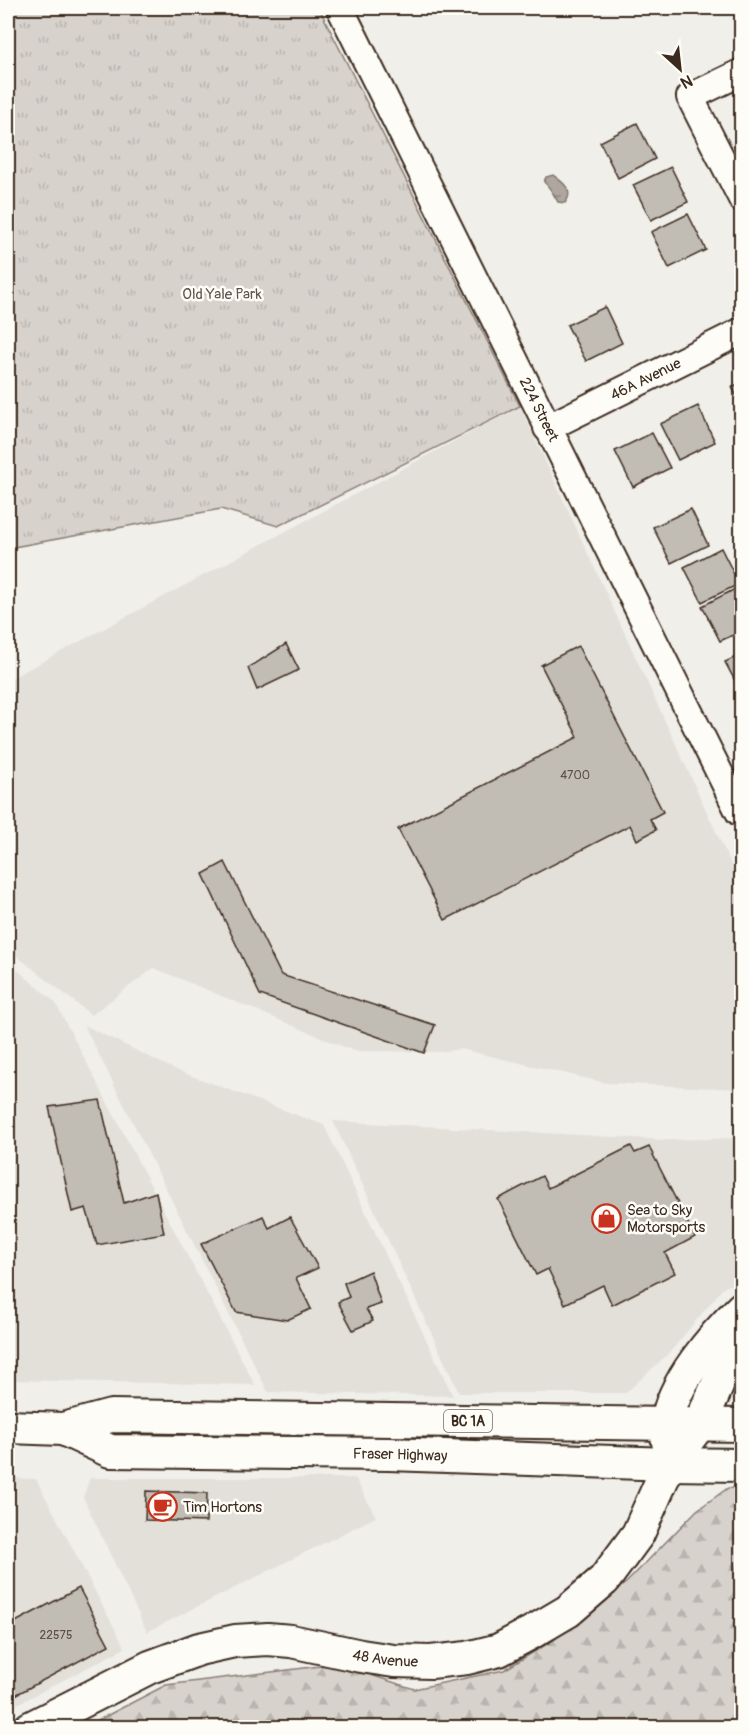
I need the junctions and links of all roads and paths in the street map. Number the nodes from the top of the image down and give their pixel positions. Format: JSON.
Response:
{"nodes":[{"id":1,"x":340,"y":8,"type":"edge"},
{"id":2,"x":741,"y":72,"type":"edge"},
{"id":3,"x":741,"y":199,"type":"edge"},
{"id":4,"x":741,"y":331,"type":"edge"},
{"id":5,"x":547,"y":428,"type":"junction"},
{"id":6,"x":740,"y":811,"type":"edge"},
{"id":7,"x":741,"y":1308,"type":"edge"},
{"id":8,"x":741,"y":1345,"type":"edge"},
{"id":9,"x":667,"y":1423,"type":"junction"},
{"id":10,"x":700,"y":1424,"type":"junction"},
{"id":11,"x":741,"y":1425,"type":"edge"},
{"id":12,"x":8,"y":1427,"type":"edge"},
{"id":13,"x":63,"y":1429,"type":"junction"},
{"id":14,"x":669,"y":1464,"type":"junction"},
{"id":15,"x":741,"y":1465,"type":"edge"},
{"id":16,"x":30,"y":1728,"type":"edge"}],
"edges":[{"from":1,"to":5,"type":"street","name":"224 Street"},
{"from":2,"to":3,"type":"street"},
{"from":4,"to":5,"type":"street","name":"46A Avenue"},
{"from":5,"to":6,"type":"street","name":"224 Street"},
{"from":7,"to":9,"type":"main road","name":"48 Avenue"},
{"from":8,"to":10,"type":"main road","name":"48 Avenue"},
{"from":9,"to":10,"type":"main road","name":"Fraser Highway","number":"BC 1A"},
{"from":9,"to":13,"type":"main road","name":"Fraser Highway","number":"BC 1A"},
{"from":9,"to":14,"type":"main road","name":"48 Avenue"},
{"from":10,"to":11,"type":"main road","name":"Fraser Highway","number":"BC 1A"},
{"from":10,"to":14,"type":"main road","name":"48 Avenue"},
{"from":12,"to":13,"type":"main road","name":"Fraser Highway","number":"BC 1A"},
{"from":13,"to":14,"type":"main road","name":"Fraser Highway","number":"BC 1A"},
{"from":14,"to":15,"type":"main road","name":"Fraser Highway","number":"BC 1A"},
{"from":14,"to":16,"type":"main road","name":"48 Avenue"}]}
